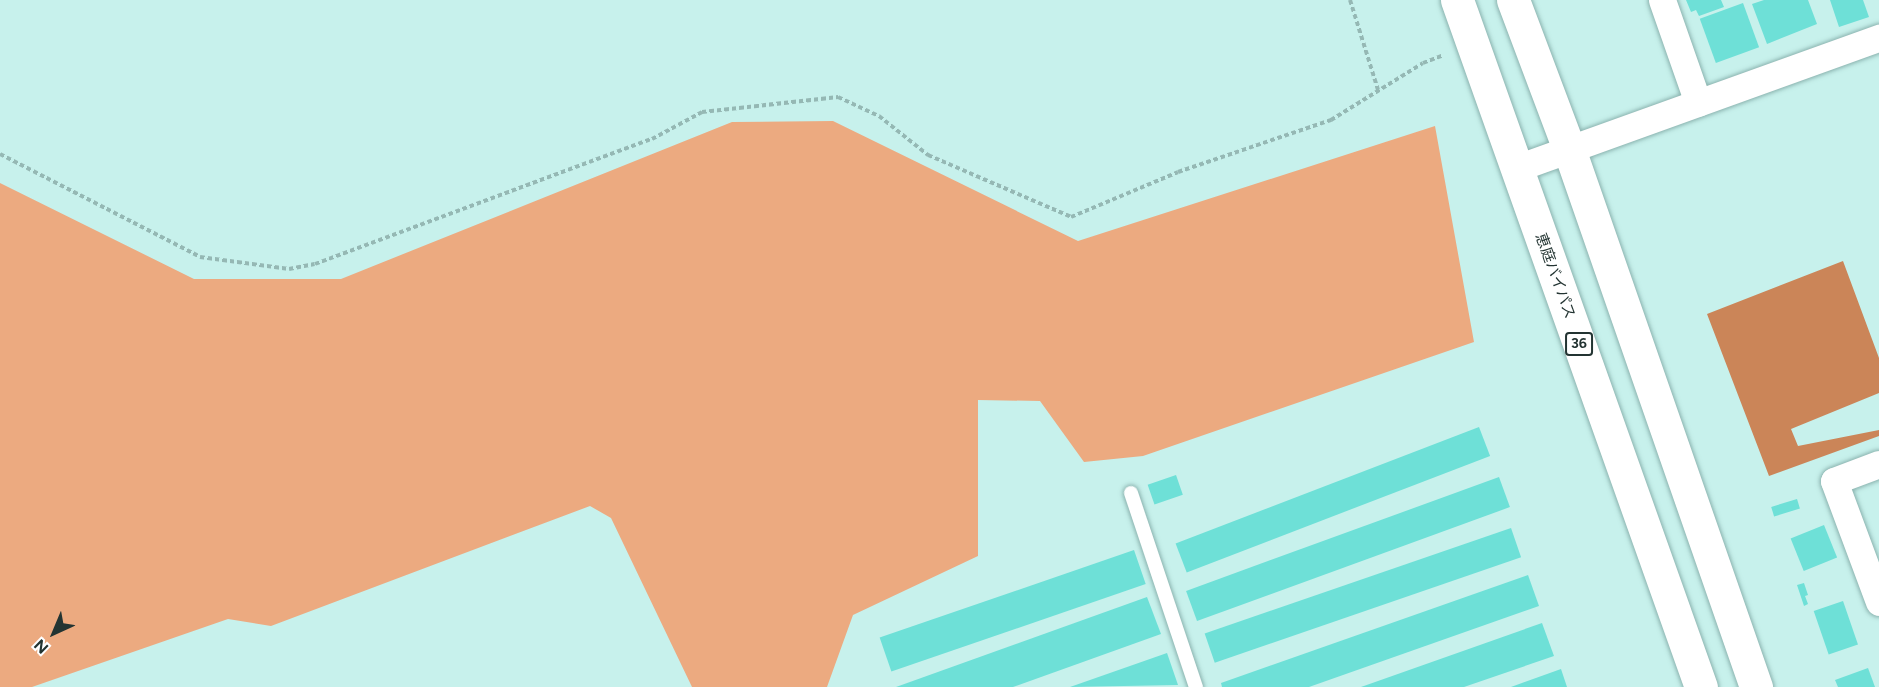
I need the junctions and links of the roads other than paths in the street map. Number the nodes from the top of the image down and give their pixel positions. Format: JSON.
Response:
{"nodes":[{"id":1,"x":1457,"y":0,"type":"edge"},
{"id":2,"x":1513,"y":0,"type":"edge"},
{"id":3,"x":1662,"y":0,"type":"edge"},
{"id":4,"x":1879,"y":38,"type":"edge"},
{"id":5,"x":1698,"y":103,"type":"junction"},
{"id":6,"x":1569,"y":149,"type":"junction"},
{"id":7,"x":1516,"y":168,"type":"junction"},
{"id":8,"x":1879,"y":464,"type":"edge"},
{"id":9,"x":1131,"y":493,"type":"dead end"},
{"id":10,"x":1879,"y":602,"type":"edge"},
{"id":11,"x":1196,"y":687,"type":"edge"},
{"id":12,"x":1701,"y":687,"type":"edge"},
{"id":13,"x":1756,"y":687,"type":"edge"}],
"edges":[{"from":1,"to":7,"type":"highway","name":"恵庭バイパス","number":"36"},
{"from":2,"to":6,"type":"highway"},
{"from":3,"to":5,"type":"street"},
{"from":4,"to":5,"type":"street"},
{"from":5,"to":6,"type":"street"},
{"from":6,"to":7,"type":"street"},
{"from":6,"to":13,"type":"highway"},
{"from":7,"to":12,"type":"highway","name":"恵庭バイパス","number":"36"},
{"from":8,"to":10,"type":"street"},
{"from":9,"to":11,"type":"lane"}]}
